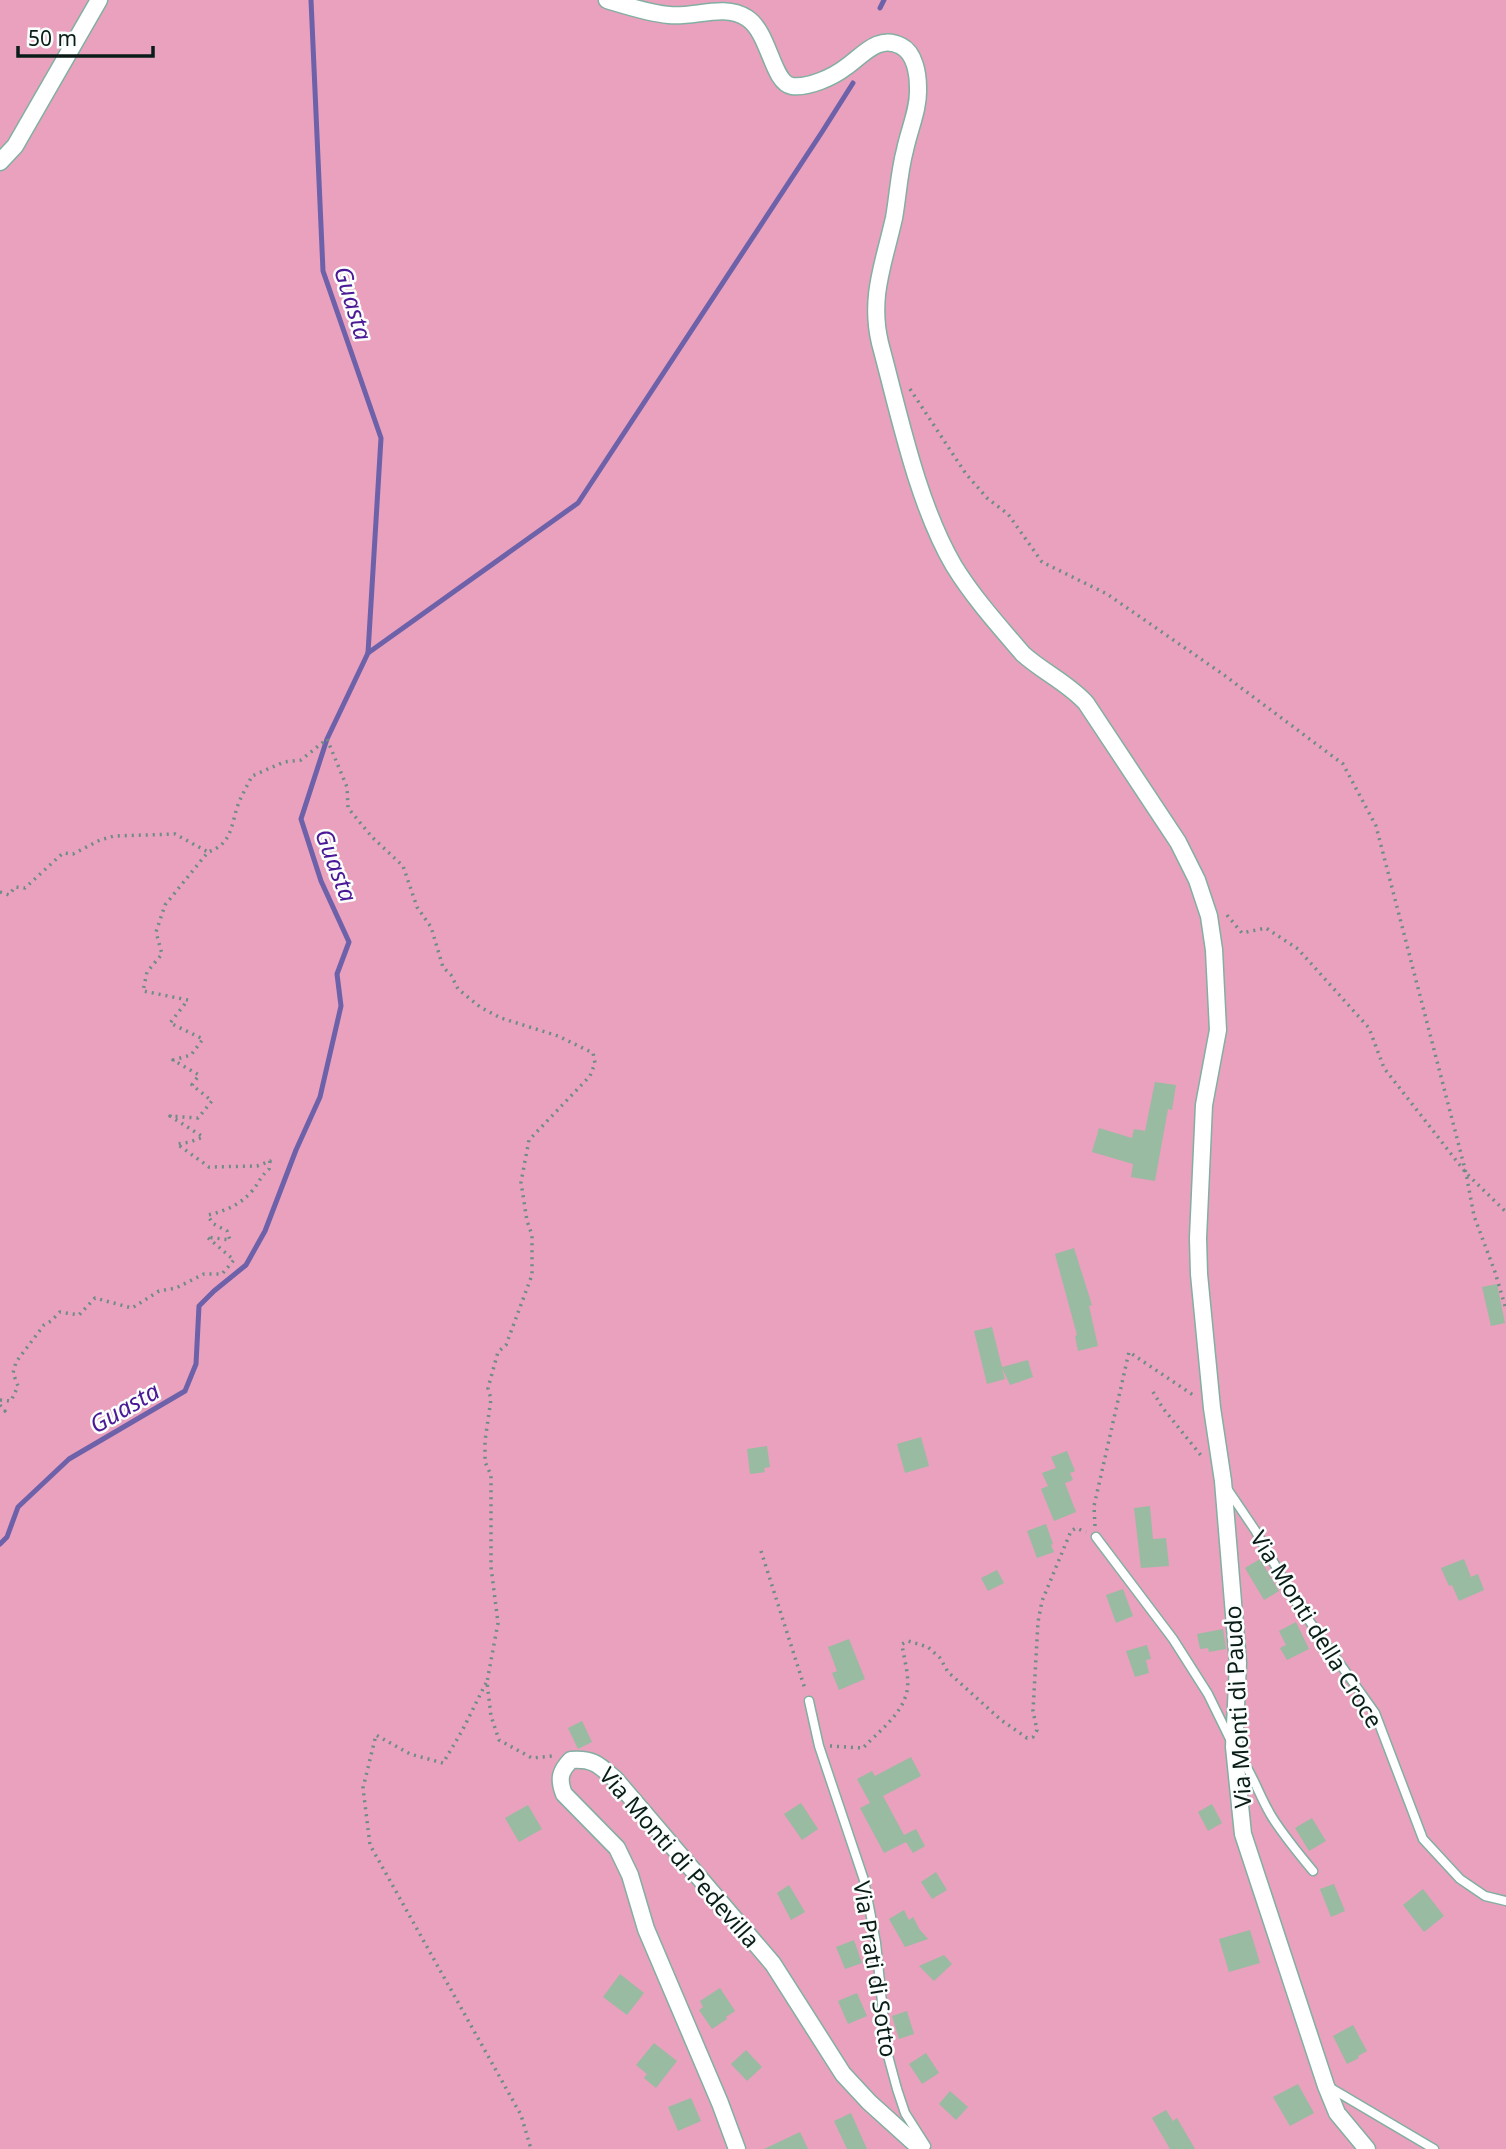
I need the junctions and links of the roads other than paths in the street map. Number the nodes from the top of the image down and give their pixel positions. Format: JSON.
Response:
{"nodes":[{"id":1,"x":99,"y":0,"type":"edge"},
{"id":2,"x":607,"y":0,"type":"edge"},
{"id":3,"x":0,"y":162,"type":"edge"},
{"id":4,"x":1223,"y":1481,"type":"junction"},
{"id":5,"x":1096,"y":1536,"type":"road end"},
{"id":6,"x":808,"y":1701,"type":"road end"},
{"id":7,"x":1234,"y":1747,"type":"junction"},
{"id":8,"x":1312,"y":1871,"type":"dead end"},
{"id":9,"x":1506,"y":1901,"type":"edge"},
{"id":10,"x":1326,"y":2085,"type":"junction"},
{"id":11,"x":900,"y":2130,"type":"junction"},
{"id":12,"x":737,"y":2149,"type":"edge"},
{"id":13,"x":906,"y":2149,"type":"edge"},
{"id":14,"x":921,"y":2149,"type":"edge"},
{"id":15,"x":928,"y":2149,"type":"edge"},
{"id":16,"x":1367,"y":2149,"type":"edge"},
{"id":17,"x":1434,"y":2149,"type":"edge"}],
"edges":[{"from":1,"to":3,"type":"street"},
{"from":2,"to":4,"type":"street","name":"Via Monti di Paudo"},
{"from":4,"to":7,"type":"street","name":"Via Monti di Paudo"},
{"from":4,"to":9,"type":"lane","name":"Via Monti della Croce"},
{"from":5,"to":7,"type":"lane"},
{"from":6,"to":15,"type":"lane","name":"Via Prati di Sotto"},
{"from":7,"to":8,"type":"lane"},
{"from":7,"to":10,"type":"street","name":"Via Monti di Paudo"},
{"from":10,"to":16,"type":"street","name":"Via Monti di Paudo"},
{"from":10,"to":17,"type":"lane"},
{"from":11,"to":12,"type":"street","name":"Via Monti di Pedevilla"},
{"from":11,"to":13,"type":"lane"},
{"from":11,"to":14,"type":"street","name":"Via Monti di Pedevilla"}]}
